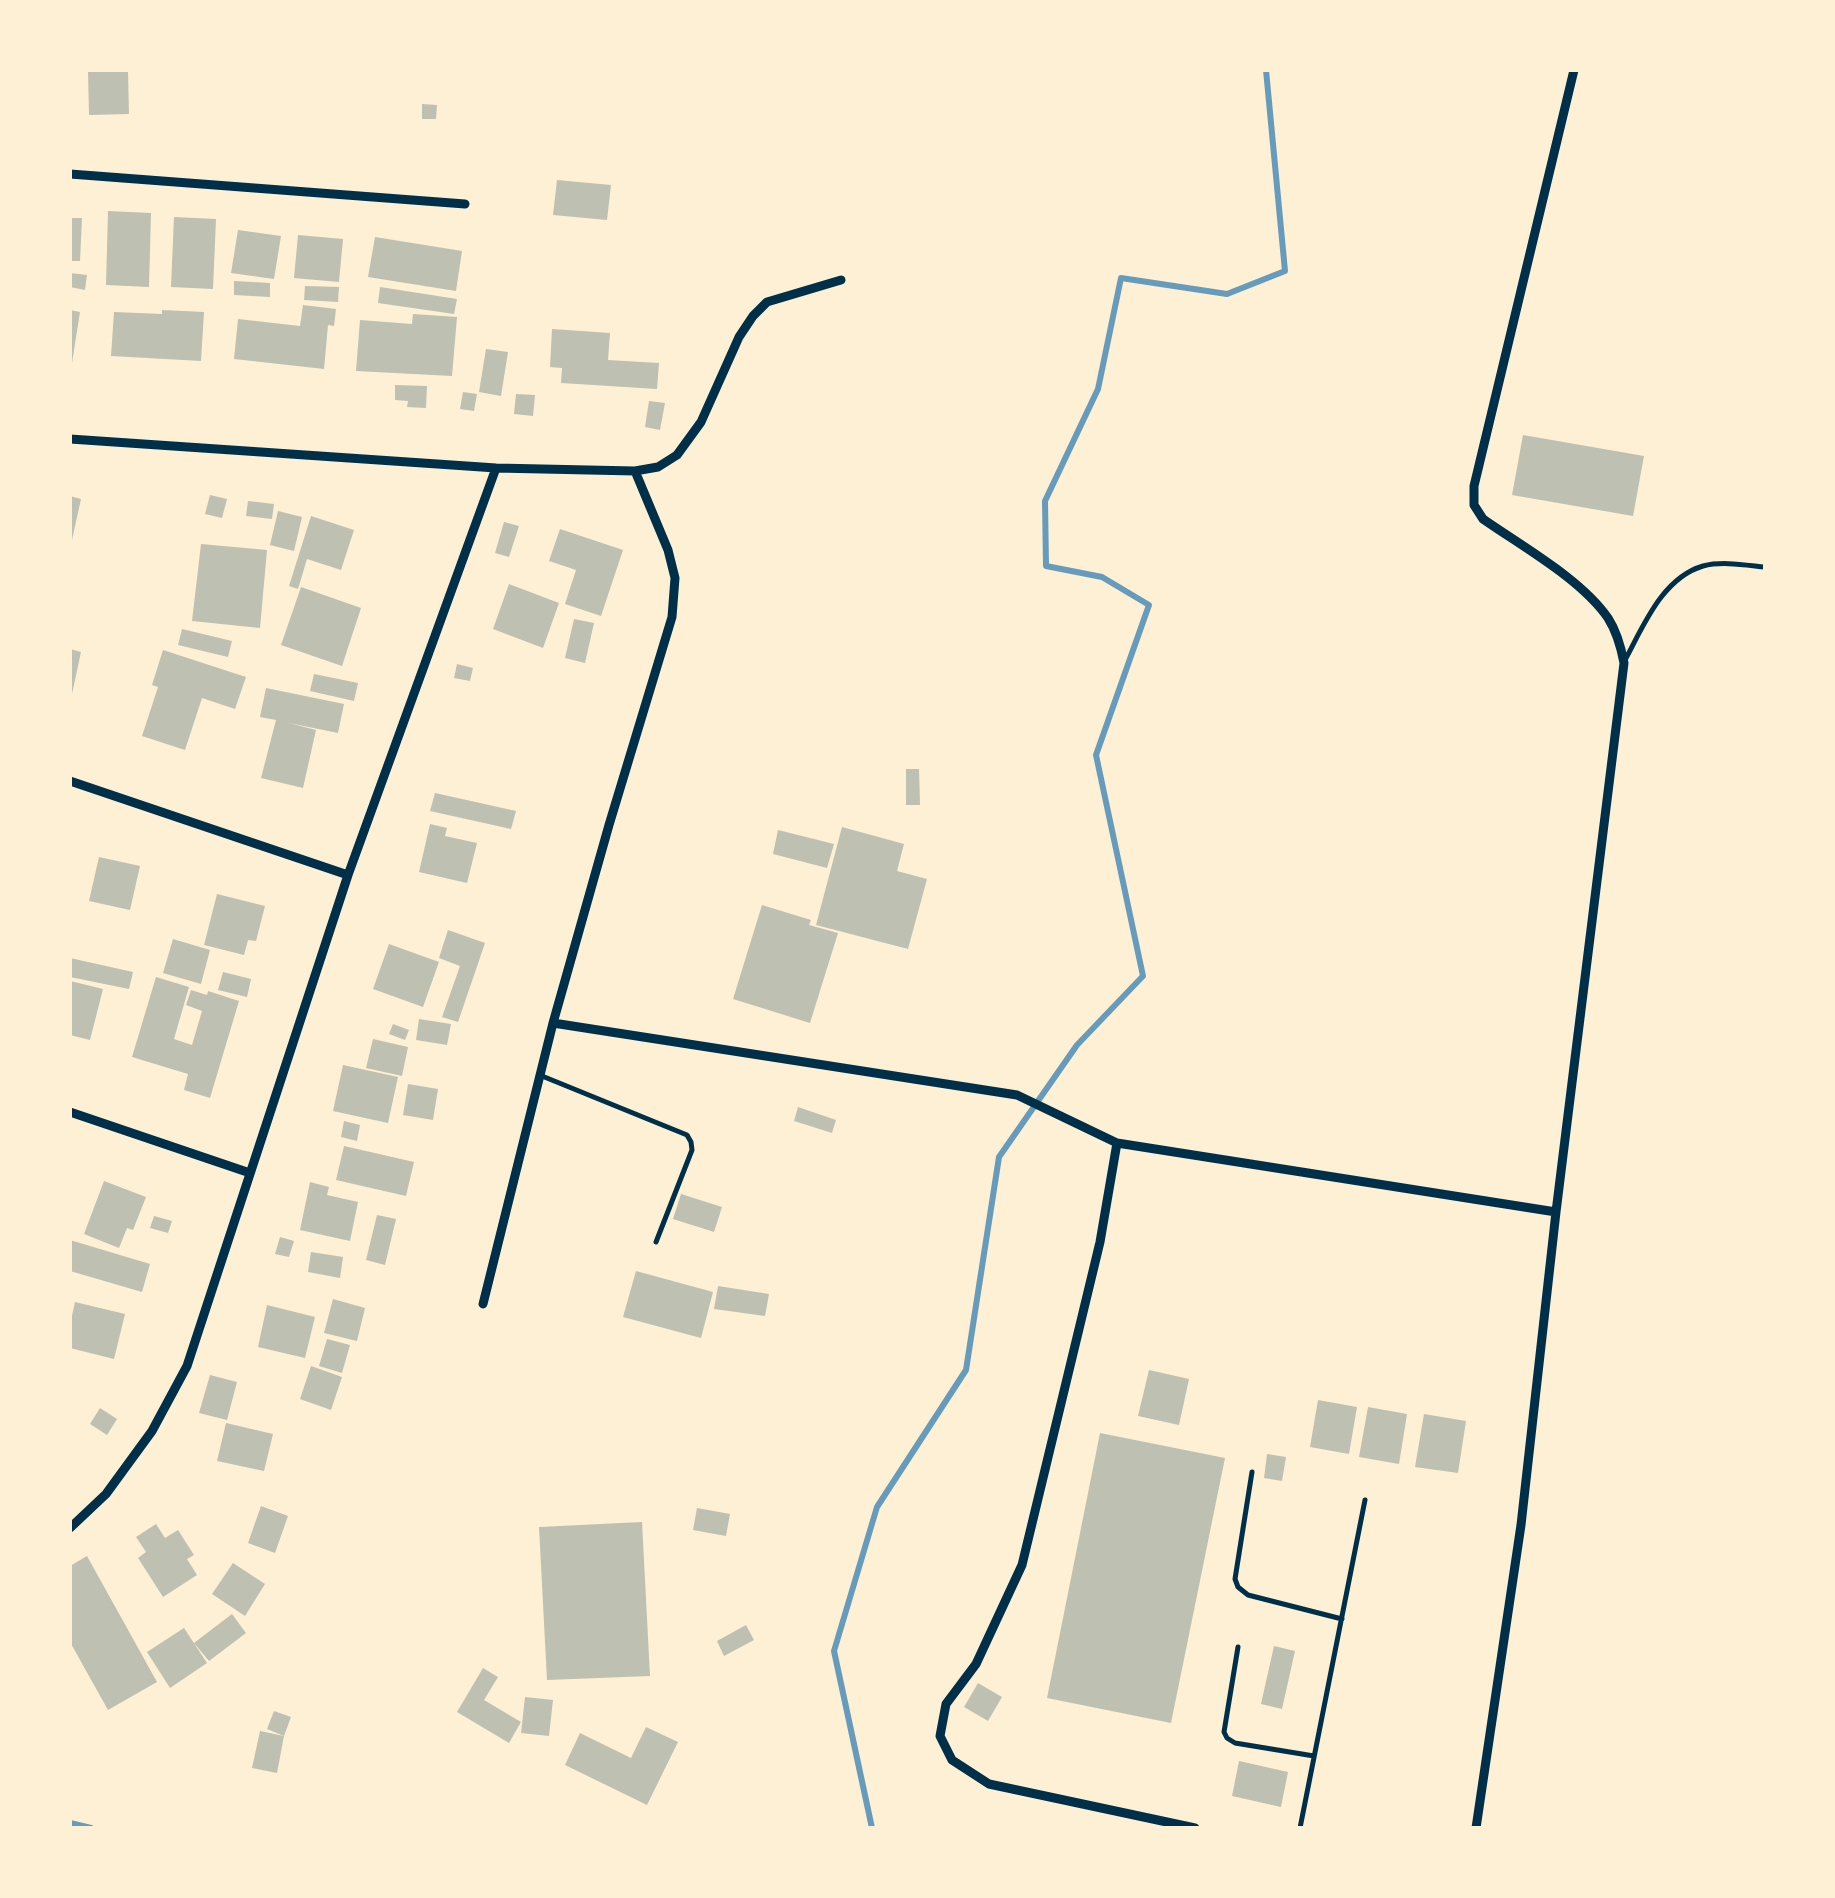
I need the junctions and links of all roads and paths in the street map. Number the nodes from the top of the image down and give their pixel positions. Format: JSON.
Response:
{"nodes":[{"id":1,"x":1574,"y":70,"type":"edge"},
{"id":2,"x":70,"y":174,"type":"edge"},
{"id":3,"x":465,"y":204,"type":"dead end"},
{"id":4,"x":842,"y":280,"type":"dead end"},
{"id":5,"x":70,"y":440,"type":"edge"},
{"id":6,"x":496,"y":468,"type":"junction"},
{"id":7,"x":635,"y":471,"type":"junction"},
{"id":8,"x":1765,"y":567,"type":"edge"},
{"id":9,"x":1624,"y":663,"type":"junction"},
{"id":10,"x":70,"y":781,"type":"edge"},
{"id":11,"x":348,"y":875,"type":"junction"},
{"id":12,"x":553,"y":1023,"type":"junction"},
{"id":13,"x":541,"y":1076,"type":"junction"},
{"id":14,"x":70,"y":1112,"type":"edge"},
{"id":15,"x":1117,"y":1143,"type":"junction"},
{"id":16,"x":250,"y":1173,"type":"junction"},
{"id":17,"x":1556,"y":1212,"type":"junction"},
{"id":18,"x":656,"y":1242,"type":"dead end"},
{"id":19,"x":484,"y":1304,"type":"dead end"},
{"id":20,"x":1252,"y":1472,"type":"dead end"},
{"id":21,"x":1365,"y":1500,"type":"dead end"},
{"id":22,"x":70,"y":1528,"type":"edge"},
{"id":23,"x":1342,"y":1618,"type":"junction"},
{"id":24,"x":1238,"y":1647,"type":"dead end"},
{"id":25,"x":1314,"y":1756,"type":"junction"},
{"id":26,"x":1195,"y":1828,"type":"edge"},
{"id":27,"x":1300,"y":1828,"type":"edge"},
{"id":28,"x":1476,"y":1828,"type":"edge"}],
"edges":[{"from":1,"to":9,"type":"street"},
{"from":2,"to":3,"type":"street"},
{"from":4,"to":7,"type":"street"},
{"from":5,"to":6,"type":"street"},
{"from":6,"to":7,"type":"street"},
{"from":6,"to":11,"type":"street"},
{"from":7,"to":12,"type":"street"},
{"from":8,"to":9,"type":"lane"},
{"from":9,"to":17,"type":"street"},
{"from":10,"to":11,"type":"street"},
{"from":11,"to":16,"type":"street"},
{"from":12,"to":13,"type":"street"},
{"from":12,"to":15,"type":"street"},
{"from":13,"to":18,"type":"lane"},
{"from":13,"to":19,"type":"street"},
{"from":14,"to":16,"type":"street"},
{"from":15,"to":17,"type":"street"},
{"from":15,"to":26,"type":"street"},
{"from":16,"to":22,"type":"street"},
{"from":17,"to":28,"type":"street"},
{"from":20,"to":23,"type":"lane"},
{"from":21,"to":23,"type":"lane"},
{"from":23,"to":25,"type":"lane"},
{"from":24,"to":25,"type":"lane"},
{"from":25,"to":27,"type":"lane"}]}
